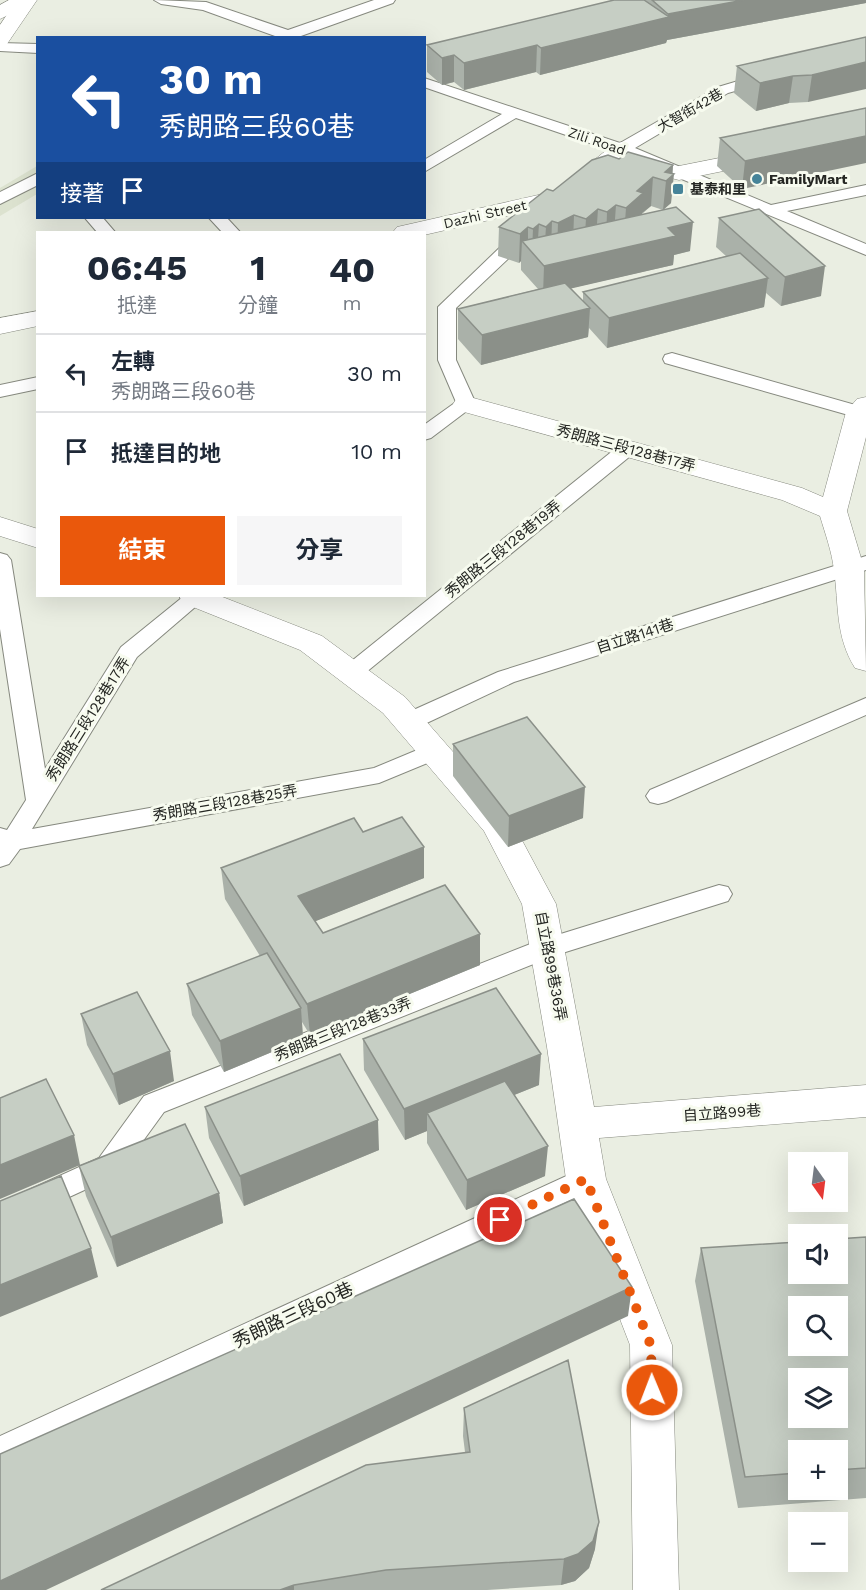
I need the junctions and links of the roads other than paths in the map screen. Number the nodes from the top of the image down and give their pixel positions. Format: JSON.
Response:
{"nodes":[{"id":1,"x":25,"y":0,"type":"edge"},
{"id":2,"x":160,"y":0,"type":"edge"},
{"id":3,"x":388,"y":0,"type":"edge"},
{"id":4,"x":212,"y":3,"type":"edge"},
{"id":5,"x":0,"y":13,"type":"edge"},
{"id":6,"x":287,"y":36,"type":"edge"},
{"id":7,"x":0,"y":40,"type":"edge"},
{"id":8,"x":0,"y":47,"type":"edge"},
{"id":9,"x":36,"y":50,"type":"edge"},
{"id":10,"x":776,"y":75,"type":"edge"},
{"id":11,"x":426,"y":83,"type":"edge"},
{"id":12,"x":514,"y":112,"type":"junction"},
{"id":13,"x":622,"y":149,"type":"junction"},
{"id":14,"x":784,"y":153,"type":"edge"},
{"id":15,"x":426,"y":166,"type":"edge"},
{"id":16,"x":679,"y":173,"type":"junction"},
{"id":17,"x":36,"y":179,"type":"edge"},
{"id":18,"x":866,"y":190,"type":"edge"},
{"id":19,"x":564,"y":196,"type":"junction"},
{"id":20,"x":0,"y":199,"type":"edge"},
{"id":21,"x":769,"y":210,"type":"junction"},
{"id":22,"x":95,"y":219,"type":"edge"},
{"id":23,"x":219,"y":219,"type":"edge"},
{"id":24,"x":105,"y":231,"type":"edge"},
{"id":25,"x":230,"y":231,"type":"edge"},
{"id":26,"x":409,"y":231,"type":"edge"},
{"id":27,"x":866,"y":250,"type":"edge"},
{"id":28,"x":36,"y":318,"type":"edge"},
{"id":29,"x":0,"y":326,"type":"edge"},
{"id":30,"x":672,"y":359,"type":"dead end"},
{"id":31,"x":36,"y":383,"type":"edge"},
{"id":32,"x":0,"y":391,"type":"edge"},
{"id":33,"x":466,"y":404,"type":"junction"},
{"id":34,"x":863,"y":409,"type":"edge"},
{"id":35,"x":426,"y":433,"type":"edge"},
{"id":36,"x":627,"y":449,"type":"junction"},
{"id":37,"x":832,"y":511,"type":"junction"},
{"id":38,"x":0,"y":526,"type":"edge"},
{"id":39,"x":36,"y":538,"type":"edge"},
{"id":40,"x":0,"y":560,"type":"edge"},
{"id":41,"x":858,"y":565,"type":"edge"},
{"id":42,"x":195,"y":597,"type":"edge"},
{"id":43,"x":198,"y":597,"type":"edge"},
{"id":44,"x":866,"y":661,"type":"edge"},
{"id":45,"x":351,"y":673,"type":"junction"},
{"id":46,"x":866,"y":706,"type":"edge"},
{"id":47,"x":408,"y":722,"type":"junction"},
{"id":48,"x":434,"y":752,"type":"junction"},
{"id":49,"x":658,"y":796,"type":"dead end"},
{"id":50,"x":38,"y":800,"type":"junction"},
{"id":51,"x":4,"y":846,"type":"edge"},
{"id":52,"x":718,"y":894,"type":"dead end"},
{"id":53,"x":547,"y":948,"type":"junction"},
{"id":54,"x":866,"y":1101,"type":"edge"},
{"id":55,"x":578,"y":1124,"type":"junction"},
{"id":56,"x":586,"y":1179,"type":"junction"},
{"id":57,"x":0,"y":1217,"type":"edge"},
{"id":58,"x":0,"y":1452,"type":"edge"},
{"id":59,"x":656,"y":1590,"type":"edge"}],
"edges":[{"from":1,"to":5,"type":"street"},
{"from":1,"to":7,"type":"street"},
{"from":2,"to":4,"type":"lane"},
{"from":3,"to":6,"type":"lane"},
{"from":4,"to":6,"type":"lane"},
{"from":8,"to":9,"type":"lane"},
{"from":10,"to":13,"type":"lane","name":"大智街42巷"},
{"from":11,"to":12,"type":"lane","name":"Zili Road"},
{"from":12,"to":13,"type":"lane","name":"Zili Road"},
{"from":12,"to":15,"type":"lane"},
{"from":13,"to":16,"type":"lane","name":"Zili Road"},
{"from":13,"to":19,"type":"street","name":"Dazhi Street"},
{"from":14,"to":16,"type":"street"},
{"from":16,"to":21,"type":"lane","name":"Zili Road"},
{"from":17,"to":20,"type":"lane"},
{"from":18,"to":21,"type":"lane"},
{"from":19,"to":26,"type":"street","name":"Dazhi Street"},
{"from":19,"to":33,"type":"lane"},
{"from":21,"to":27,"type":"lane","name":"Zili Road"},
{"from":22,"to":24,"type":"lane"},
{"from":23,"to":25,"type":"lane"},
{"from":28,"to":29,"type":"street"},
{"from":30,"to":34,"type":"lane"},
{"from":31,"to":32,"type":"lane"},
{"from":33,"to":35,"type":"lane"},
{"from":33,"to":36,"type":"street","name":"秀朗路三段128巷17弄"},
{"from":34,"to":37,"type":"street"},
{"from":36,"to":37,"type":"street","name":"秀朗路三段128巷17弄"},
{"from":36,"to":45,"type":"lane","name":"秀朗路三段128巷19弄"},
{"from":37,"to":41,"type":"street"},
{"from":38,"to":39,"type":"street"},
{"from":40,"to":50,"type":"lane"},
{"from":41,"to":44,"type":"street"},
{"from":41,"to":47,"type":"lane","name":"自立路141巷"},
{"from":42,"to":50,"type":"lane","name":"秀朗路三段128巷17弄"},
{"from":43,"to":45,"type":"street","name":"自立路99巷36弄"},
{"from":45,"to":47,"type":"street","name":"自立路99巷36弄"},
{"from":46,"to":49,"type":"lane"},
{"from":47,"to":48,"type":"street","name":"自立路99巷36弄"},
{"from":48,"to":51,"type":"lane","name":"秀朗路三段128巷25弄"},
{"from":48,"to":53,"type":"street","name":"自立路99巷36弄"},
{"from":50,"to":51,"type":"lane","name":"秀朗路三段128巷17弄"},
{"from":52,"to":53,"type":"lane","name":"秀朗路三段128巷33弄"},
{"from":53,"to":55,"type":"street","name":"自立路99巷36弄"},
{"from":53,"to":57,"type":"lane","name":"秀朗路三段128巷33弄"},
{"from":54,"to":55,"type":"street","name":"自立路99巷"},
{"from":55,"to":56,"type":"street","name":"自立路99巷36弄"},
{"from":56,"to":58,"type":"lane","name":"秀朗路三段60巷"},
{"from":56,"to":59,"type":"street","name":"自立路99巷36弄"}]}
